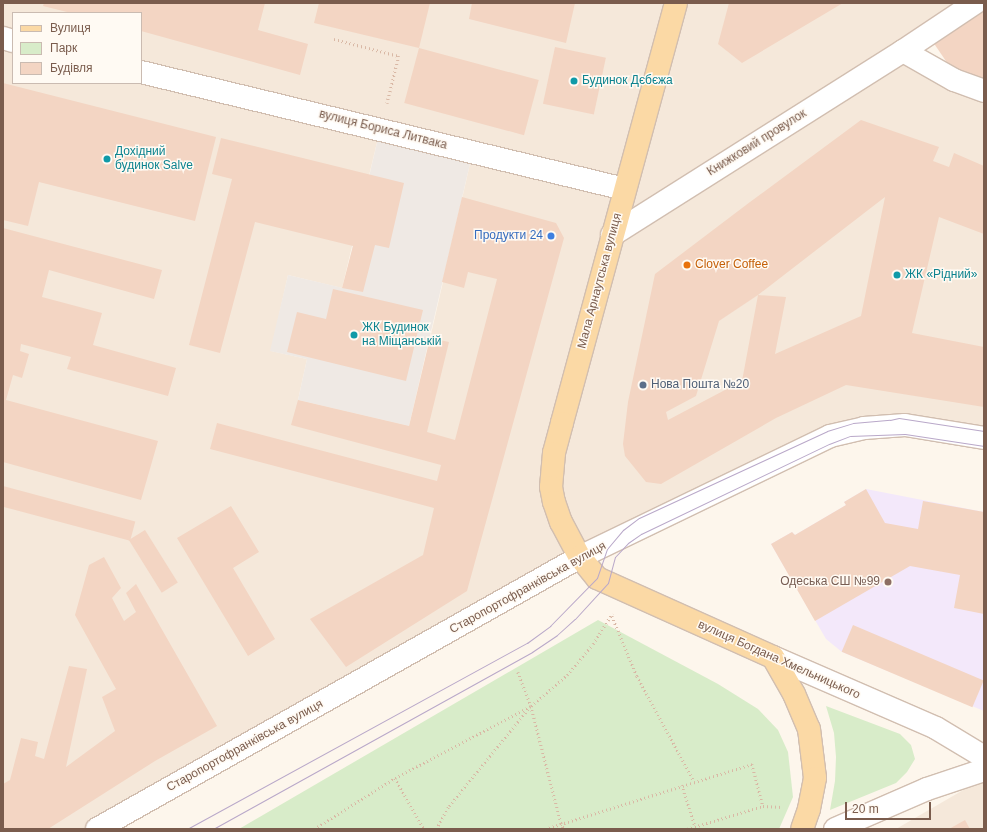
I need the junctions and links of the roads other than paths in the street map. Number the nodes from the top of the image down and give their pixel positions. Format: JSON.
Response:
{"nodes":[{"id":1,"x":676,"y":3,"type":"edge"},
{"id":2,"x":975,"y":3,"type":"edge"},
{"id":3,"x":903,"y":51,"type":"junction"},
{"id":4,"x":142,"y":72,"type":"edge"},
{"id":5,"x":984,"y":92,"type":"edge"},
{"id":6,"x":624,"y":189,"type":"junction"},
{"id":7,"x":612,"y":235,"type":"junction"},
{"id":8,"x":984,"y":438,"type":"edge"},
{"id":9,"x":580,"y":557,"type":"junction"},
{"id":10,"x":773,"y":658,"type":"junction"},
{"id":11,"x":984,"y":757,"type":"edge"},
{"id":12,"x":984,"y":770,"type":"edge"},
{"id":13,"x":98,"y":829,"type":"edge"},
{"id":14,"x":802,"y":829,"type":"edge"},
{"id":15,"x":835,"y":829,"type":"edge"}],
"edges":[{"from":1,"to":6,"type":"main road","name":"Мала Арнаутська вулиця"},
{"from":2,"to":3,"type":"street","name":"Книжковий провулок"},
{"from":3,"to":5,"type":"street"},
{"from":3,"to":7,"type":"street","name":"Книжковий провулок"},
{"from":4,"to":6,"type":"street","name":"вулиця Бориса Литвака"},
{"from":6,"to":7,"type":"main road","name":"Мала Арнаутська вулиця"},
{"from":7,"to":9,"type":"main road","name":"Мала Арнаутська вулиця"},
{"from":8,"to":9,"type":"street","name":"Старопортофранківська вулиця"},
{"from":9,"to":10,"type":"main road","name":"вулиця Богдана Хмельницького"},
{"from":9,"to":13,"type":"street","name":"Старопортофранківська вулиця"},
{"from":10,"to":11,"type":"street","name":"вулиця Богдана Хмельницького"},
{"from":10,"to":14,"type":"main road"},
{"from":12,"to":15,"type":"street"}]}
